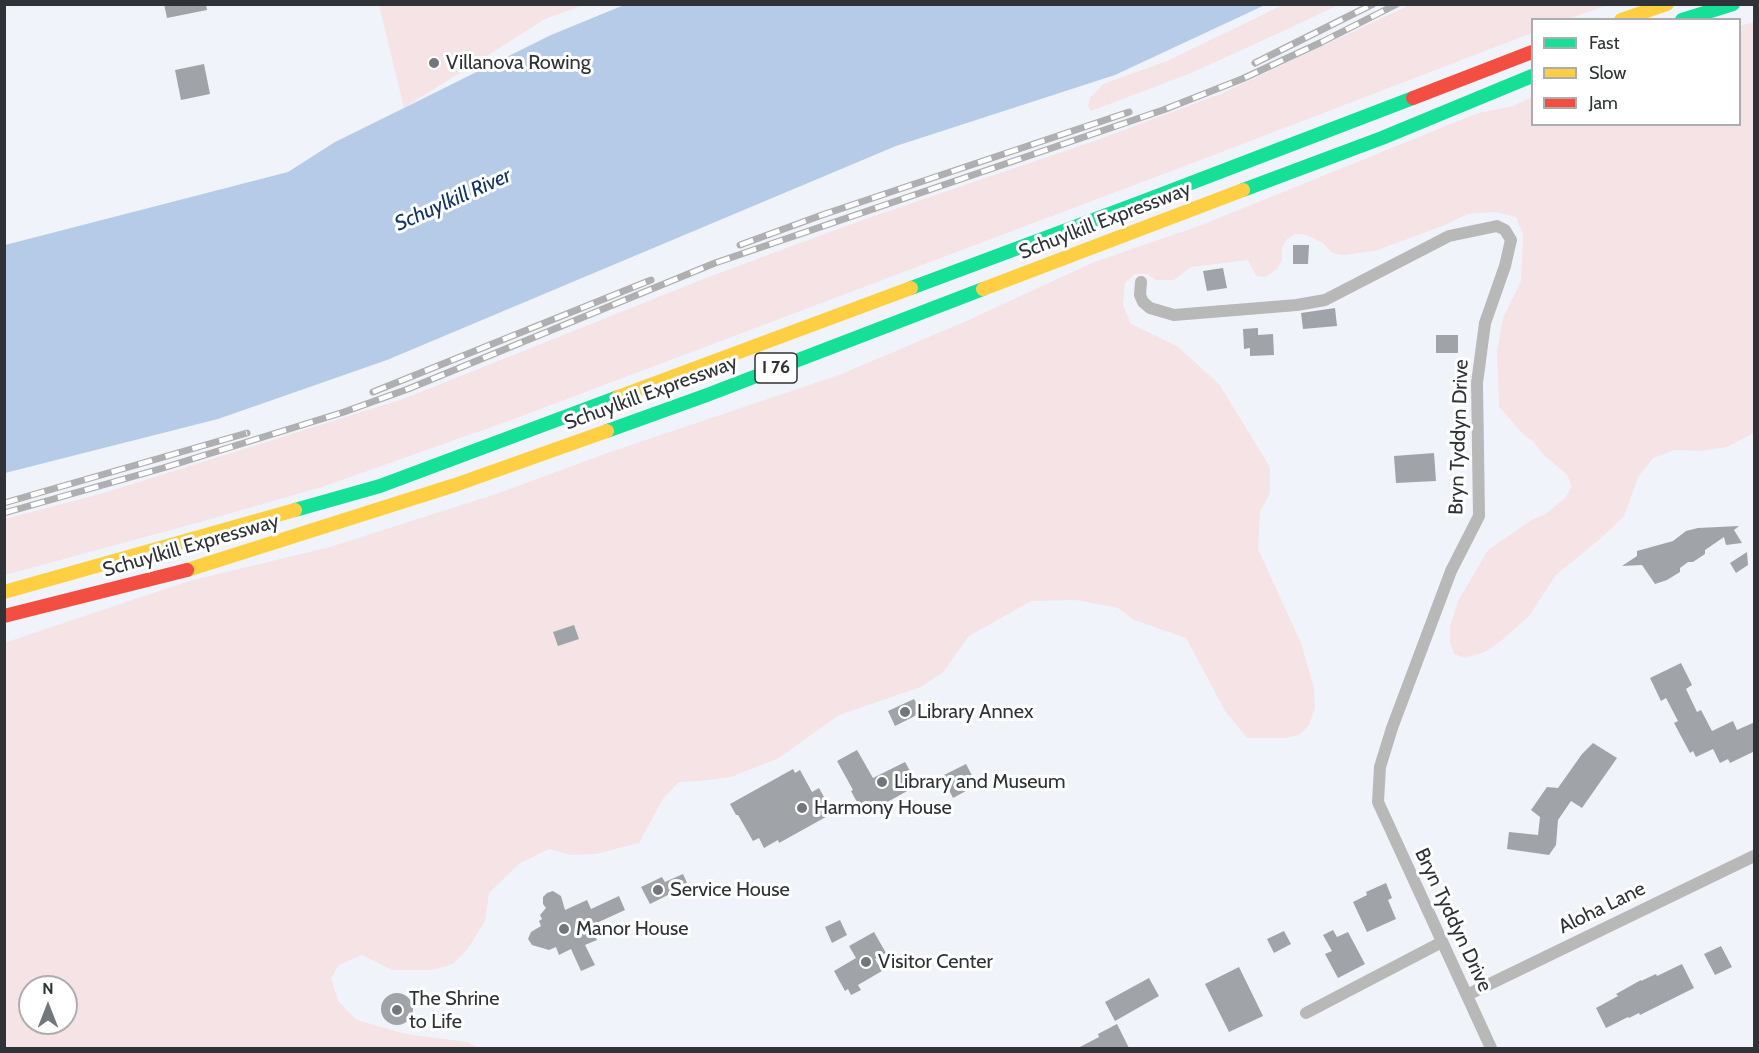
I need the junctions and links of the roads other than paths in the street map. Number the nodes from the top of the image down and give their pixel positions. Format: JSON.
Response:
{"nodes":[{"id":1,"x":1667,"y":4,"type":"edge"},
{"id":2,"x":1732,"y":4,"type":"edge"},
{"id":3,"x":1627,"y":18,"type":"edge"},
{"id":4,"x":1688,"y":18,"type":"edge"},
{"id":5,"x":1531,"y":53,"type":"edge"},
{"id":6,"x":1531,"y":77,"type":"edge"},
{"id":7,"x":1141,"y":282,"type":"dead end"},
{"id":8,"x":4,"y":592,"type":"edge"},
{"id":9,"x":4,"y":616,"type":"edge"},
{"id":10,"x":1755,"y":856,"type":"edge"},
{"id":11,"x":1442,"y":942,"type":"junction"},
{"id":12,"x":1467,"y":995,"type":"junction"},
{"id":13,"x":1306,"y":1013,"type":"dead end"},
{"id":14,"x":1491,"y":1048,"type":"edge"}],
"edges":[{"from":1,"to":3,"type":"highway"},
{"from":2,"to":4,"type":"highway"},
{"from":5,"to":8,"type":"highway","name":"Schuylkill Expressway","number":"I 76"},
{"from":6,"to":9,"type":"highway","name":"Schuylkill Expressway","number":"I 76"},
{"from":7,"to":11,"type":"street","name":"Bryn Tyddyn Drive"},
{"from":10,"to":12,"type":"street","name":"Aloha Lane"},
{"from":11,"to":12,"type":"street","name":"Bryn Tyddyn Drive"},
{"from":11,"to":13,"type":"street"},
{"from":12,"to":14,"type":"street","name":"Bryn Tyddyn Drive"}]}
